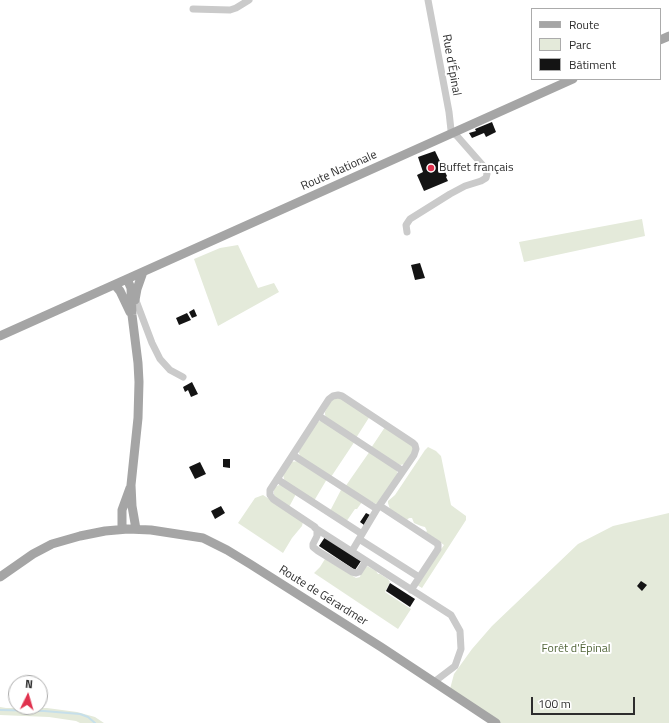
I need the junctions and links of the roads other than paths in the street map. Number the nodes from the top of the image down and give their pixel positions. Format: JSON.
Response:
{"nodes":[{"id":1,"x":249,"y":0,"type":"edge"},
{"id":2,"x":428,"y":0,"type":"edge"},
{"id":3,"x":193,"y":9,"type":"dead end"},
{"id":4,"x":571,"y":80,"type":"edge"},
{"id":5,"x":453,"y":133,"type":"junction"},
{"id":6,"x":407,"y":232,"type":"dead end"},
{"id":7,"x":143,"y":272,"type":"junction"},
{"id":8,"x":126,"y":280,"type":"junction"},
{"id":9,"x":115,"y":285,"type":"junction"},
{"id":10,"x":135,"y":298,"type":"junction"},
{"id":11,"x":132,"y":315,"type":"junction"},
{"id":12,"x":0,"y":336,"type":"edge"},
{"id":13,"x":183,"y":377,"type":"dead end"},
{"id":14,"x":319,"y":416,"type":"junction"},
{"id":15,"x":294,"y":455,"type":"junction"},
{"id":16,"x":404,"y":471,"type":"junction"},
{"id":17,"x":277,"y":480,"type":"junction"},
{"id":18,"x":131,"y":485,"type":"junction"},
{"id":19,"x":379,"y":507,"type":"junction"},
{"id":20,"x":315,"y":527,"type":"junction"},
{"id":21,"x":122,"y":529,"type":"junction"},
{"id":22,"x":136,"y":529,"type":"junction"},
{"id":23,"x":361,"y":537,"type":"junction"},
{"id":24,"x":352,"y":551,"type":"junction"},
{"id":25,"x":366,"y":561,"type":"junction"},
{"id":26,"x":0,"y":577,"type":"edge"},
{"id":27,"x":419,"y":577,"type":"junction"},
{"id":28,"x":412,"y":590,"type":"junction"},
{"id":29,"x":434,"y":682,"type":"junction"},
{"id":30,"x":496,"y":723,"type":"edge"}],
"edges":[{"from":1,"to":3,"type":"street"},
{"from":2,"to":5,"type":"street","name":"Rue d’Épinal"},
{"from":4,"to":5,"type":"main road","name":"Route Nationale"},
{"from":5,"to":6,"type":"street"},
{"from":5,"to":7,"type":"main road","name":"Route Nationale"},
{"from":7,"to":8,"type":"main road","name":"Route Nationale"},
{"from":7,"to":10,"type":"main road"},
{"from":8,"to":9,"type":"main road","name":"Route Nationale"},
{"from":8,"to":11,"type":"main road"},
{"from":9,"to":11,"type":"main road"},
{"from":9,"to":12,"type":"main road","name":"Route Nationale"},
{"from":10,"to":11,"type":"main road"},
{"from":10,"to":13,"type":"street"},
{"from":11,"to":18,"type":"main road"},
{"from":14,"to":15,"type":"street"},
{"from":14,"to":16,"type":"street"},
{"from":14,"to":16,"type":"street"},
{"from":15,"to":17,"type":"street"},
{"from":15,"to":19,"type":"street"},
{"from":16,"to":19,"type":"street"},
{"from":17,"to":20,"type":"street"},
{"from":17,"to":23,"type":"street"},
{"from":18,"to":21,"type":"main road"},
{"from":18,"to":22,"type":"main road"},
{"from":19,"to":23,"type":"street"},
{"from":19,"to":27,"type":"street"},
{"from":20,"to":24,"type":"street"},
{"from":20,"to":25,"type":"street"},
{"from":21,"to":22,"type":"main road","name":"Route de Gérardmer"},
{"from":21,"to":26,"type":"main road","name":"Route de Gérardmer"},
{"from":22,"to":29,"type":"main road","name":"Route de Gérardmer"},
{"from":23,"to":24,"type":"street"},
{"from":23,"to":27,"type":"street"},
{"from":24,"to":25,"type":"street"},
{"from":25,"to":28,"type":"street"},
{"from":27,"to":28,"type":"street"},
{"from":28,"to":29,"type":"street"},
{"from":29,"to":30,"type":"main road","name":"Route de Gérardmer"}]}
